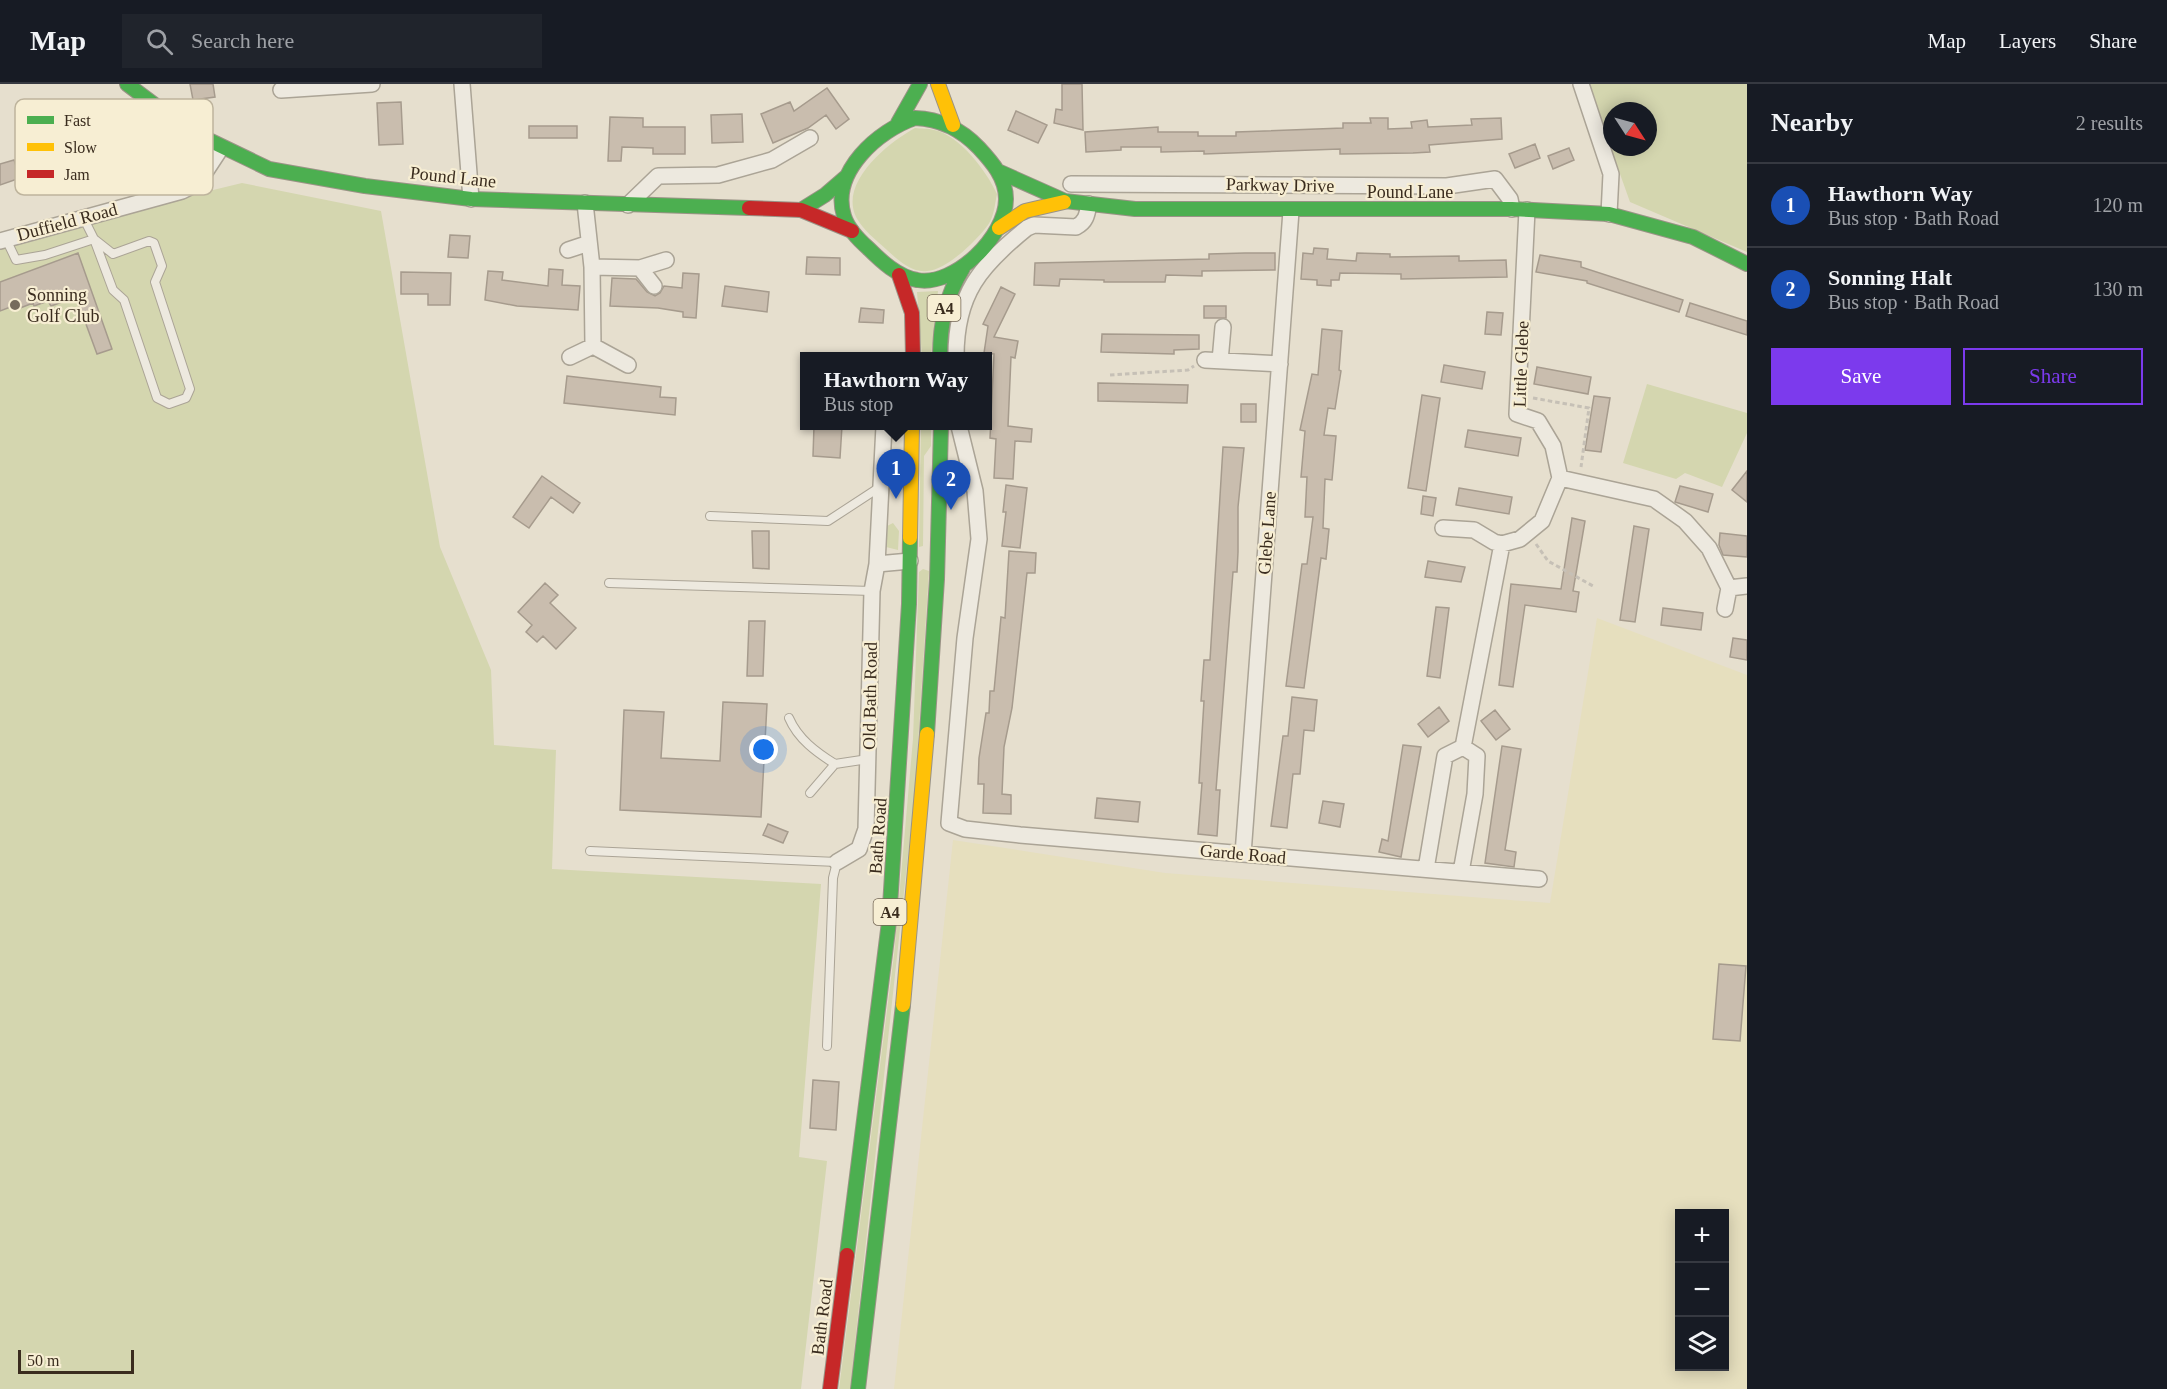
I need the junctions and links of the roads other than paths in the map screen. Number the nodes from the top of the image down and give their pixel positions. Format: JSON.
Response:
{"nodes":[{"id":1,"x":127,"y":84,"type":"edge"},
{"id":2,"x":148,"y":84,"type":"edge"},
{"id":3,"x":372,"y":84,"type":"edge"},
{"id":4,"x":462,"y":84,"type":"edge"},
{"id":5,"x":920,"y":84,"type":"edge"},
{"id":6,"x":939,"y":84,"type":"edge"},
{"id":7,"x":1581,"y":84,"type":"edge"},
{"id":8,"x":281,"y":90,"type":"dead end"},
{"id":9,"x":147,"y":99,"type":"edge"},
{"id":10,"x":150,"y":99,"type":"edge"},
{"id":11,"x":898,"y":123,"type":"junction"},
{"id":12,"x":953,"y":125,"type":"junction"},
{"id":13,"x":810,"y":138,"type":"dead end"},
{"id":14,"x":213,"y":144,"type":"edge"},
{"id":15,"x":221,"y":148,"type":"junction"},
{"id":16,"x":213,"y":160,"type":"edge"},
{"id":17,"x":1000,"y":172,"type":"junction"},
{"id":18,"x":847,"y":176,"type":"junction"},
{"id":19,"x":1137,"y":183,"type":"junction"},
{"id":20,"x":1071,"y":184,"type":"dead end"},
{"id":21,"x":167,"y":195,"type":"edge"},
{"id":22,"x":471,"y":199,"type":"junction"},
{"id":23,"x":1065,"y":201,"type":"junction"},
{"id":24,"x":585,"y":203,"type":"junction"},
{"id":25,"x":1089,"y":204,"type":"junction"},
{"id":26,"x":628,"y":205,"type":"junction"},
{"id":27,"x":1135,"y":208,"type":"junction"},
{"id":28,"x":801,"y":210,"type":"junction"},
{"id":29,"x":1520,"y":210,"type":"junction"},
{"id":30,"x":1291,"y":211,"type":"junction"},
{"id":31,"x":1609,"y":214,"type":"junction"},
{"id":32,"x":83,"y":217,"type":"junction"},
{"id":33,"x":999,"y":228,"type":"junction"},
{"id":34,"x":852,"y":231,"type":"junction"},
{"id":35,"x":94,"y":239,"type":"junction"},
{"id":36,"x":3,"y":240,"type":"edge"},
{"id":37,"x":590,"y":243,"type":"junction"},
{"id":38,"x":568,"y":250,"type":"dead end"},
{"id":39,"x":666,"y":260,"type":"dead end"},
{"id":40,"x":965,"y":264,"type":"junction"},
{"id":41,"x":1747,"y":264,"type":"edge"},
{"id":42,"x":592,"y":267,"type":"junction"},
{"id":43,"x":640,"y":268,"type":"junction"},
{"id":44,"x":899,"y":275,"type":"junction"},
{"id":45,"x":654,"y":286,"type":"dead end"},
{"id":46,"x":1223,"y":327,"type":"dead end"},
{"id":47,"x":593,"y":346,"type":"junction"},
{"id":48,"x":913,"y":352,"type":"edge"},
{"id":49,"x":940,"y":352,"type":"edge"},
{"id":50,"x":956,"y":352,"type":"edge"},
{"id":51,"x":570,"y":357,"type":"dead end"},
{"id":52,"x":1280,"y":364,"type":"junction"},
{"id":53,"x":628,"y":365,"type":"dead end"},
{"id":54,"x":884,"y":430,"type":"edge"},
{"id":55,"x":912,"y":430,"type":"edge"},
{"id":56,"x":941,"y":430,"type":"edge"},
{"id":57,"x":960,"y":430,"type":"edge"},
{"id":58,"x":1560,"y":478,"type":"junction"},
{"id":59,"x":880,"y":487,"type":"junction"},
{"id":60,"x":710,"y":516,"type":"dead end"},
{"id":61,"x":1443,"y":528,"type":"dead end"},
{"id":62,"x":1502,"y":544,"type":"junction"},
{"id":63,"x":940,"y":559,"type":"junction"},
{"id":64,"x":910,"y":561,"type":"junction"},
{"id":65,"x":877,"y":564,"type":"junction"},
{"id":66,"x":609,"y":583,"type":"dead end"},
{"id":67,"x":1747,"y":586,"type":"edge"},
{"id":68,"x":1729,"y":588,"type":"junction"},
{"id":69,"x":872,"y":591,"type":"junction"},
{"id":70,"x":1725,"y":609,"type":"dead end"},
{"id":71,"x":789,"y":718,"type":"dead end"},
{"id":72,"x":1463,"y":747,"type":"junction"},
{"id":73,"x":868,"y":759,"type":"junction"},
{"id":74,"x":835,"y":765,"type":"junction"},
{"id":75,"x":810,"y":793,"type":"dead end"},
{"id":76,"x":590,"y":851,"type":"dead end"},
{"id":77,"x":1243,"y":854,"type":"junction"},
{"id":78,"x":837,"y":862,"type":"junction"},
{"id":79,"x":1426,"y":869,"type":"junction"},
{"id":80,"x":1461,"y":872,"type":"junction"},
{"id":81,"x":1539,"y":879,"type":"dead end"},
{"id":82,"x":828,"y":1046,"type":"dead end"},
{"id":83,"x":830,"y":1389,"type":"edge"},
{"id":84,"x":858,"y":1389,"type":"edge"}],
"edges":[{"from":1,"to":9,"type":"main road","name":"Pound Lane"},
{"from":2,"to":10,"type":"street"},
{"from":3,"to":8,"type":"street"},
{"from":4,"to":22,"type":"street"},
{"from":5,"to":11,"type":"main road"},
{"from":6,"to":12,"type":"main road"},
{"from":7,"to":31,"type":"street"},
{"from":11,"to":12,"type":"main road"},
{"from":11,"to":18,"type":"main road"},
{"from":12,"to":17,"type":"main road"},
{"from":13,"to":26,"type":"street"},
{"from":14,"to":15,"type":"main road","name":"Pound Lane"},
{"from":15,"to":16,"type":"street","name":"Duffield Road"},
{"from":15,"to":22,"type":"main road","name":"Pound Lane"},
{"from":17,"to":23,"type":"main road","name":"Pound Lane"},
{"from":17,"to":33,"type":"main road"},
{"from":18,"to":28,"type":"main road"},
{"from":18,"to":34,"type":"main road"},
{"from":19,"to":20,"type":"street","name":"Parkway Drive"},
{"from":19,"to":27,"type":"street"},
{"from":19,"to":29,"type":"street","name":"Parkway Drive"},
{"from":21,"to":32,"type":"street","name":"Duffield Road"},
{"from":22,"to":24,"type":"main road","name":"Pound Lane"},
{"from":23,"to":25,"type":"main road","name":"Pound Lane"},
{"from":23,"to":33,"type":"main road","name":"Pound Lane"},
{"from":24,"to":26,"type":"main road","name":"Pound Lane"},
{"from":24,"to":37,"type":"street"},
{"from":25,"to":27,"type":"main road","name":"Pound Lane"},
{"from":25,"to":50,"type":"street"},
{"from":26,"to":28,"type":"main road","name":"Pound Lane"},
{"from":27,"to":30,"type":"main road","name":"Pound Lane"},
{"from":28,"to":34,"type":"main road","name":"Pound Lane"},
{"from":29,"to":30,"type":"main road","name":"Pound Lane"},
{"from":29,"to":31,"type":"main road","name":"Pound Lane"},
{"from":29,"to":58,"type":"street","name":"Little Glebe"},
{"from":30,"to":52,"type":"street","name":"Glebe Lane"},
{"from":31,"to":41,"type":"main road","name":"Pound Lane"},
{"from":32,"to":35,"type":"lane"},
{"from":32,"to":36,"type":"street","name":"Duffield Road"},
{"from":33,"to":40,"type":"main road"},
{"from":34,"to":44,"type":"main road"},
{"from":35,"to":35,"type":"lane"},
{"from":35,"to":36,"type":"lane"},
{"from":37,"to":38,"type":"street"},
{"from":37,"to":42,"type":"street"},
{"from":39,"to":43,"type":"street"},
{"from":40,"to":44,"type":"main road"},
{"from":40,"to":49,"type":"main road","number":"A4"},
{"from":42,"to":43,"type":"street"},
{"from":42,"to":47,"type":"street"},
{"from":43,"to":45,"type":"street"},
{"from":44,"to":48,"type":"main road","number":"A4"},
{"from":46,"to":52,"type":"street"},
{"from":47,"to":51,"type":"street"},
{"from":47,"to":53,"type":"street"},
{"from":52,"to":77,"type":"street","name":"Glebe Lane"},
{"from":54,"to":59,"type":"street","name":"Old Bath Road"},
{"from":55,"to":64,"type":"main road","name":"Bath Road","number":"A4"},
{"from":56,"to":63,"type":"main road","number":"A4"},
{"from":57,"to":77,"type":"street","name":"Garde Road"},
{"from":58,"to":62,"type":"street"},
{"from":58,"to":68,"type":"street"},
{"from":59,"to":60,"type":"lane"},
{"from":59,"to":65,"type":"street","name":"Old Bath Road"},
{"from":61,"to":62,"type":"street"},
{"from":62,"to":72,"type":"street"},
{"from":63,"to":64,"type":"main road"},
{"from":63,"to":84,"type":"main road","number":"A4"},
{"from":64,"to":65,"type":"street"},
{"from":64,"to":83,"type":"main road","name":"Bath Road","number":"A4"},
{"from":65,"to":69,"type":"street","name":"Old Bath Road"},
{"from":66,"to":69,"type":"lane"},
{"from":67,"to":68,"type":"street"},
{"from":68,"to":70,"type":"street"},
{"from":69,"to":73,"type":"street","name":"Old Bath Road"},
{"from":71,"to":74,"type":"lane"},
{"from":72,"to":79,"type":"street"},
{"from":72,"to":80,"type":"street"},
{"from":73,"to":74,"type":"lane"},
{"from":73,"to":78,"type":"street","name":"Old Bath Road"},
{"from":74,"to":75,"type":"lane"},
{"from":76,"to":78,"type":"lane"},
{"from":77,"to":79,"type":"street","name":"Garde Road"},
{"from":78,"to":82,"type":"lane"},
{"from":79,"to":80,"type":"street","name":"Garde Road"},
{"from":80,"to":81,"type":"street","name":"Garde Road"}]}
